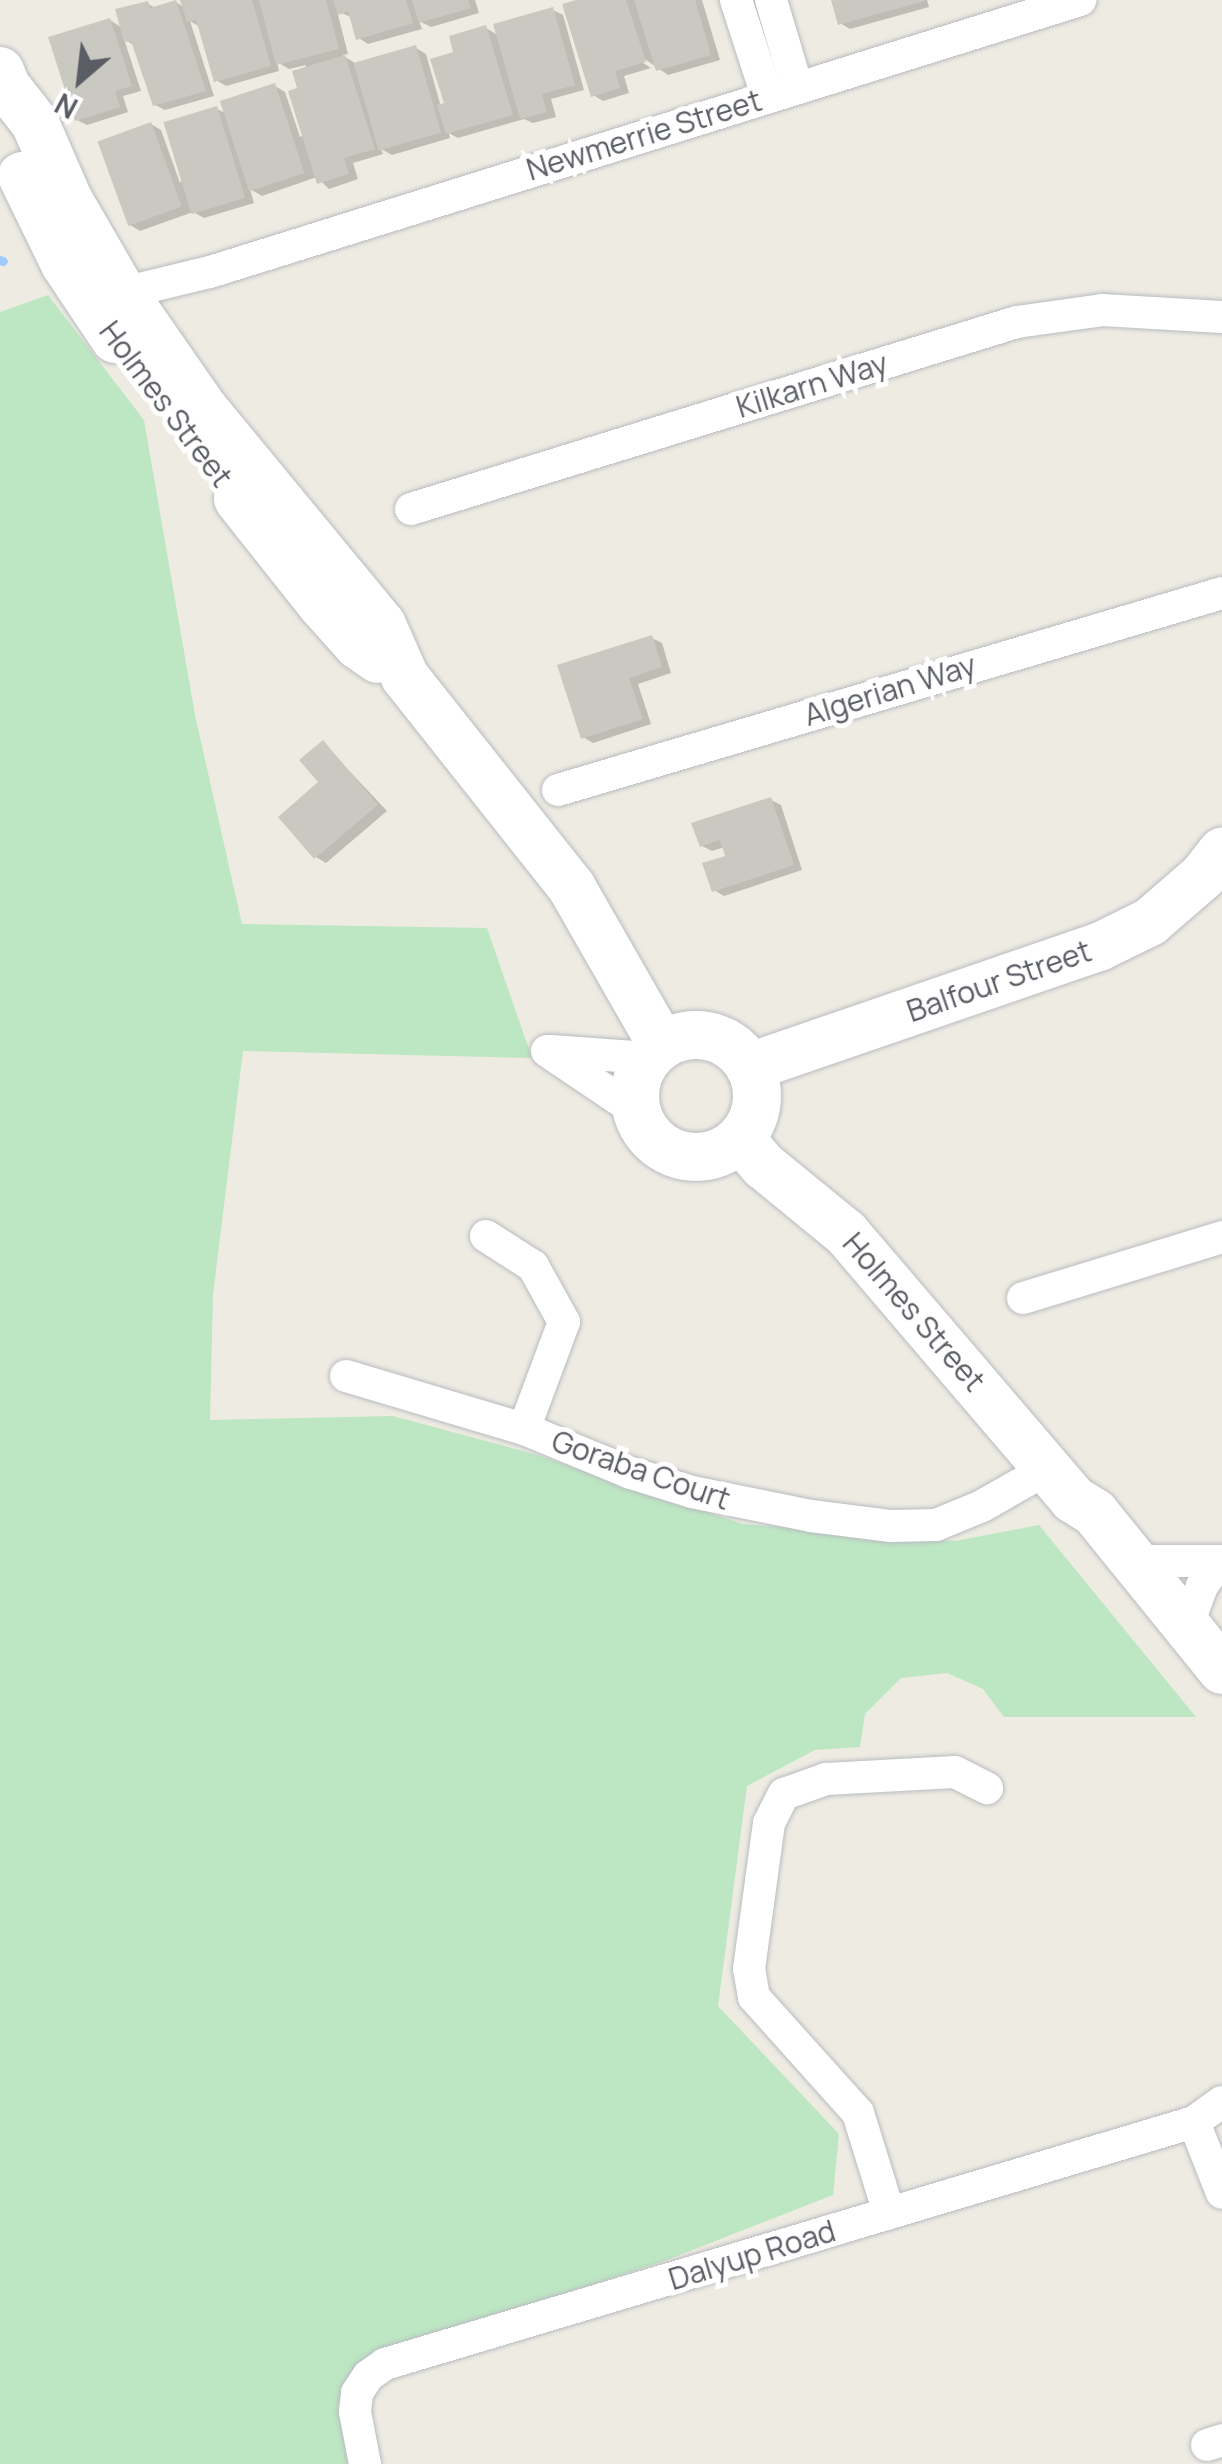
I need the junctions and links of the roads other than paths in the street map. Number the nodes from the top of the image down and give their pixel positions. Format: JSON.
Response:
{"nodes":[{"id":1,"x":736,"y":0,"type":"edge"},
{"id":2,"x":772,"y":0,"type":"edge"},
{"id":3,"x":1080,"y":0,"type":"edge"},
{"id":4,"x":3,"y":78,"type":"edge"},
{"id":5,"x":782,"y":91,"type":"junction"},
{"id":6,"x":210,"y":272,"type":"junction"},
{"id":7,"x":1222,"y":316,"type":"edge"},
{"id":8,"x":123,"y":321,"type":"junction"},
{"id":9,"x":410,"y":509,"type":"dead end"},
{"id":10,"x":1222,"y":592,"type":"edge"},
{"id":11,"x":558,"y":790,"type":"dead end"},
{"id":12,"x":1222,"y":852,"type":"edge"},
{"id":13,"x":654,"y":1051,"type":"junction"},
{"id":14,"x":750,"y":1067,"type":"junction"},
{"id":15,"x":636,"y":1112,"type":"junction"},
{"id":16,"x":741,"y":1139,"type":"junction"},
{"id":17,"x":486,"y":1236,"type":"dead end"},
{"id":18,"x":1222,"y":1237,"type":"edge"},
{"id":19,"x":1023,"y":1298,"type":"dead end"},
{"id":20,"x":346,"y":1376,"type":"dead end"},
{"id":21,"x":524,"y":1429,"type":"junction"},
{"id":22,"x":1061,"y":1484,"type":"junction"},
{"id":23,"x":1134,"y":1561,"type":"junction"},
{"id":24,"x":1219,"y":1562,"type":"edge"},
{"id":25,"x":1187,"y":1627,"type":"junction"},
{"id":26,"x":1222,"y":1670,"type":"edge"},
{"id":27,"x":1222,"y":1699,"type":"edge"},
{"id":28,"x":987,"y":1788,"type":"dead end"},
{"id":29,"x":1222,"y":2102,"type":"edge"},
{"id":30,"x":1194,"y":2122,"type":"junction"},
{"id":31,"x":1222,"y":2193,"type":"edge"},
{"id":32,"x":889,"y":2214,"type":"junction"},
{"id":33,"x":366,"y":2464,"type":"edge"}],
"edges":[{"from":1,"to":5,"type":"street"},
{"from":2,"to":5,"type":"street"},
{"from":3,"to":5,"type":"street","name":"Newmerrie Street"},
{"from":4,"to":8,"type":"main road","name":"Holmes Street"},
{"from":5,"to":6,"type":"street","name":"Newmerrie Street"},
{"from":6,"to":8,"type":"street","name":"Newmerrie Street"},
{"from":6,"to":8,"type":"street","name":"Newmerrie Street"},
{"from":7,"to":9,"type":"street","name":"Kilkarn Way"},
{"from":8,"to":13,"type":"main road","name":"Holmes Street"},
{"from":10,"to":11,"type":"street","name":"Algerian Way"},
{"from":12,"to":14,"type":"main road","name":"Balfour Street"},
{"from":13,"to":14,"type":"main road"},
{"from":13,"to":15,"type":"main road"},
{"from":13,"to":15,"type":"street"},
{"from":14,"to":16,"type":"main road"},
{"from":15,"to":16,"type":"main road"},
{"from":16,"to":22,"type":"main road","name":"Holmes Street"},
{"from":17,"to":21,"type":"street"},
{"from":18,"to":19,"type":"street"},
{"from":20,"to":21,"type":"street","name":"Goraba Court"},
{"from":21,"to":22,"type":"street","name":"Goraba Court"},
{"from":22,"to":23,"type":"main road","name":"Holmes Street"},
{"from":22,"to":27,"type":"main road","name":"Holmes Street"},
{"from":23,"to":24,"type":"street"},
{"from":23,"to":25,"type":"main road","name":"Holmes Street"},
{"from":24,"to":25,"type":"street"},
{"from":25,"to":26,"type":"main road","name":"Holmes Street"},
{"from":28,"to":32,"type":"street"},
{"from":29,"to":30,"type":"street","name":"Dalyup Road"},
{"from":30,"to":31,"type":"street"},
{"from":30,"to":32,"type":"street","name":"Dalyup Road"},
{"from":32,"to":33,"type":"street","name":"Dalyup Road"}]}
